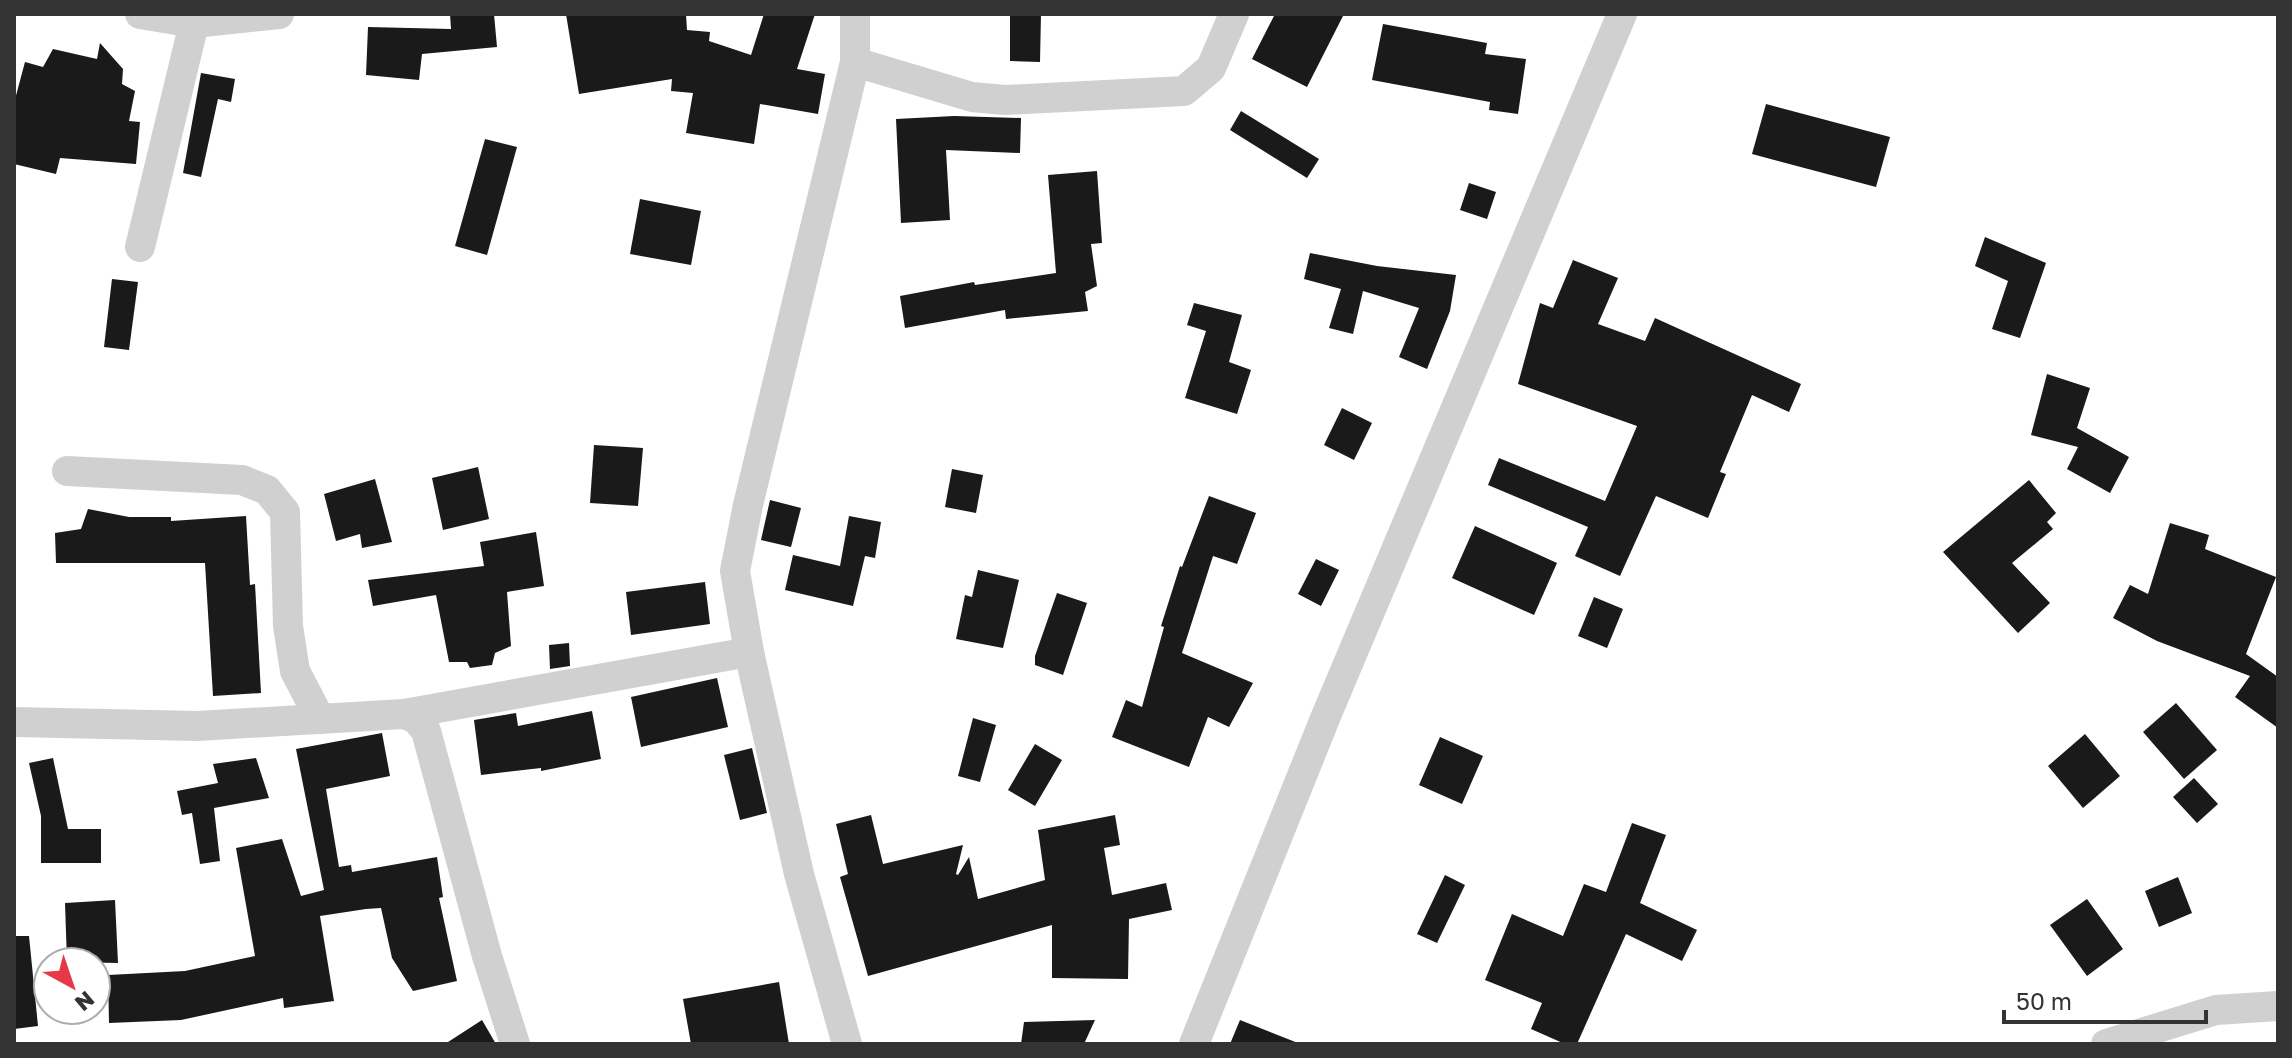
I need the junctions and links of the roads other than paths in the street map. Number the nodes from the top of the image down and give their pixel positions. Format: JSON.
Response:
{"nodes":[{"id":1,"x":140,"y":14,"type":"edge"},
{"id":2,"x":279,"y":14,"type":"edge"},
{"id":3,"x":855,"y":14,"type":"edge"},
{"id":4,"x":1234,"y":14,"type":"edge"},
{"id":5,"x":1622,"y":14,"type":"edge"},
{"id":6,"x":194,"y":23,"type":"junction"},
{"id":7,"x":855,"y":62,"type":"junction"},
{"id":8,"x":140,"y":247,"type":"dead end"},
{"id":9,"x":67,"y":471,"type":"dead end"},
{"id":10,"x":749,"y":652,"type":"junction"},
{"id":11,"x":404,"y":714,"type":"junction"},
{"id":12,"x":320,"y":719,"type":"junction"},
{"id":13,"x":14,"y":722,"type":"edge"},
{"id":14,"x":2278,"y":1006,"type":"edge"},
{"id":15,"x":515,"y":1044,"type":"edge"},
{"id":16,"x":847,"y":1044,"type":"edge"},
{"id":17,"x":1194,"y":1044,"type":"edge"},
{"id":18,"x":2106,"y":1044,"type":"edge"}],
"edges":[{"from":1,"to":6,"type":"street"},
{"from":2,"to":6,"type":"street"},
{"from":3,"to":7,"type":"street"},
{"from":4,"to":7,"type":"street"},
{"from":5,"to":17,"type":"street"},
{"from":6,"to":8,"type":"street"},
{"from":7,"to":10,"type":"street"},
{"from":9,"to":12,"type":"street"},
{"from":10,"to":11,"type":"street"},
{"from":10,"to":16,"type":"street"},
{"from":11,"to":12,"type":"street"},
{"from":11,"to":15,"type":"street"},
{"from":12,"to":13,"type":"street"},
{"from":14,"to":18,"type":"street"}]}
